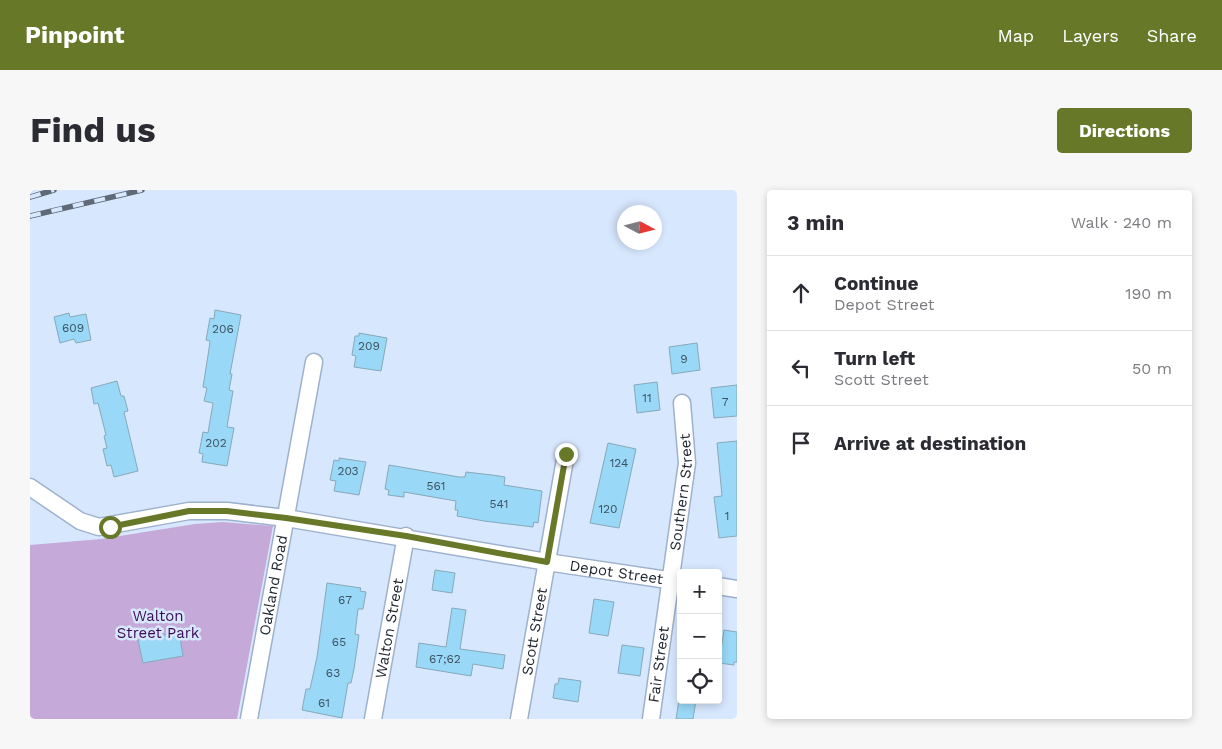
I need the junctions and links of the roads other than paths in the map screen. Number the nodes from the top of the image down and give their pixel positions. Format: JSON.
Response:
{"nodes":[{"id":1,"x":314,"y":362,"type":"dead end"},
{"id":2,"x":682,"y":403,"type":"dead end"},
{"id":3,"x":566,"y":454,"type":"dead end"},
{"id":4,"x":30,"y":486,"type":"edge"},
{"id":5,"x":286,"y":518,"type":"junction"},
{"id":6,"x":406,"y":536,"type":"junction"},
{"id":7,"x":547,"y":562,"type":"junction"},
{"id":8,"x":676,"y":581,"type":"edge"},
{"id":9,"x":722,"y":587,"type":"edge"},
{"id":10,"x":737,"y":589,"type":"edge"},
{"id":11,"x":250,"y":719,"type":"edge"},
{"id":12,"x":374,"y":719,"type":"edge"},
{"id":13,"x":519,"y":719,"type":"edge"},
{"id":14,"x":651,"y":719,"type":"edge"}],
"edges":[{"from":1,"to":5,"type":"street","name":"Oakland Road"},
{"from":2,"to":8,"type":"street","name":"Southern Street"},
{"from":3,"to":7,"type":"street","name":"Scott Street"},
{"from":4,"to":5,"type":"street","name":"Depot Street"},
{"from":5,"to":6,"type":"street","name":"Depot Street"},
{"from":5,"to":11,"type":"street","name":"Oakland Road"},
{"from":6,"to":7,"type":"street","name":"Depot Street"},
{"from":6,"to":12,"type":"street","name":"Walton Street"},
{"from":7,"to":8,"type":"street","name":"Depot Street"},
{"from":7,"to":13,"type":"street","name":"Scott Street"},
{"from":8,"to":14,"type":"street","name":"Fair Street"},
{"from":9,"to":10,"type":"street"}]}
